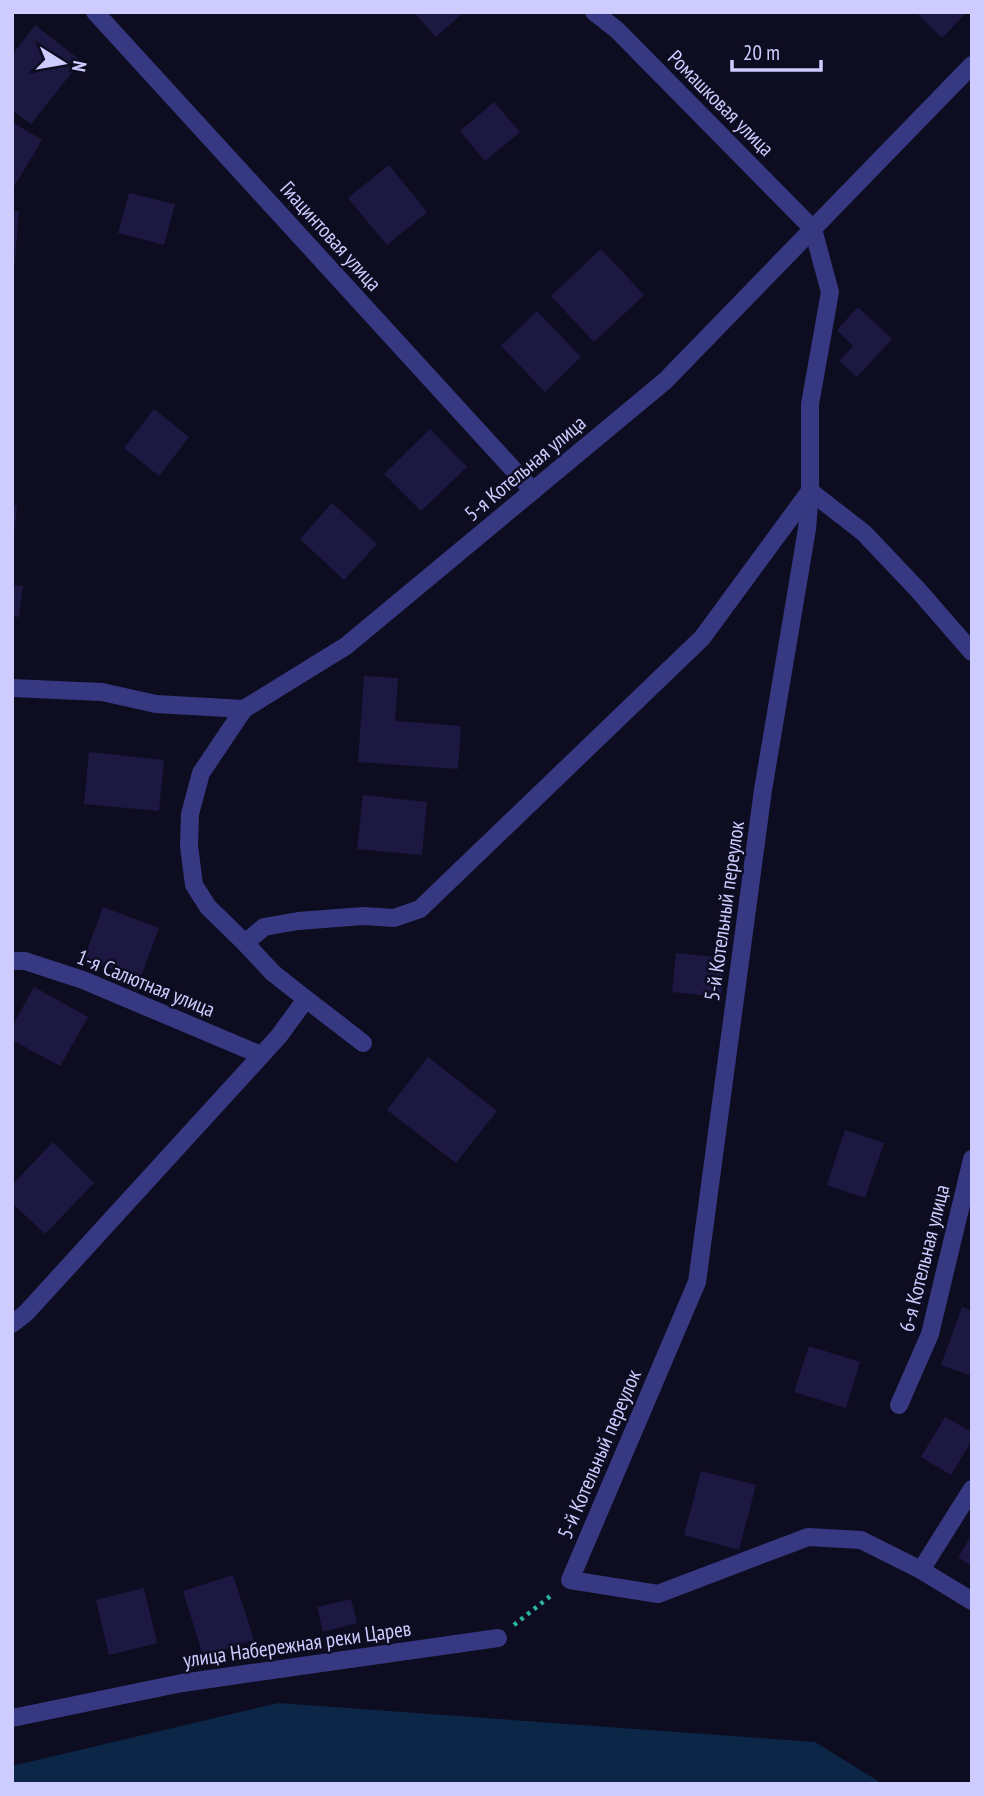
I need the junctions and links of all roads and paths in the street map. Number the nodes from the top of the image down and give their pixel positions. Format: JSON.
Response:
{"nodes":[{"id":1,"x":95,"y":12,"type":"edge"},
{"id":2,"x":594,"y":12,"type":"edge"},
{"id":3,"x":972,"y":65,"type":"edge"},
{"id":4,"x":813,"y":229,"type":"junction"},
{"id":5,"x":533,"y":491,"type":"junction"},
{"id":6,"x":810,"y":491,"type":"junction"},
{"id":7,"x":972,"y":652,"type":"edge"},
{"id":8,"x":12,"y":688,"type":"edge"},
{"id":9,"x":244,"y":709,"type":"junction"},
{"id":10,"x":244,"y":943,"type":"junction"},
{"id":11,"x":12,"y":961,"type":"edge"},
{"id":12,"x":306,"y":999,"type":"junction"},
{"id":13,"x":363,"y":1042,"type":"dead end"},
{"id":14,"x":261,"y":1055,"type":"junction"},
{"id":15,"x":972,"y":1159,"type":"edge"},
{"id":16,"x":12,"y":1324,"type":"edge"},
{"id":17,"x":899,"y":1405,"type":"dead end"},
{"id":18,"x":972,"y":1489,"type":"edge"},
{"id":19,"x":922,"y":1570,"type":"junction"},
{"id":20,"x":570,"y":1580,"type":"junction"},
{"id":21,"x":972,"y":1601,"type":"edge"},
{"id":22,"x":498,"y":1637,"type":"joint"},
{"id":23,"x":12,"y":1718,"type":"edge"}],
"edges":[{"from":1,"to":5,"type":"street","name":"Гиацинтовая улица"},
{"from":2,"to":4,"type":"street","name":"Ромашковая улица"},
{"from":3,"to":4,"type":"street","name":"5-я Котельная улица"},
{"from":4,"to":5,"type":"street","name":"5-я Котельная улица"},
{"from":4,"to":6,"type":"street","name":"5-й Котельный переулок"},
{"from":5,"to":9,"type":"street","name":"5-я Котельная улица"},
{"from":6,"to":7,"type":"street"},
{"from":6,"to":10,"type":"street"},
{"from":6,"to":20,"type":"street","name":"5-й Котельный переулок"},
{"from":8,"to":9,"type":"street"},
{"from":9,"to":10,"type":"street"},
{"from":10,"to":12,"type":"street"},
{"from":11,"to":14,"type":"street","name":"1-я Салютная улица"},
{"from":12,"to":13,"type":"street"},
{"from":12,"to":14,"type":"street"},
{"from":14,"to":16,"type":"street"},
{"from":15,"to":17,"type":"street","name":"6-я Котельная улица"},
{"from":18,"to":19,"type":"street"},
{"from":19,"to":20,"type":"street"},
{"from":19,"to":21,"type":"street"},
{"from":20,"to":22,"type":"path"},
{"from":22,"to":23,"type":"street","name":"улица Набережная реки Царев"}]}
